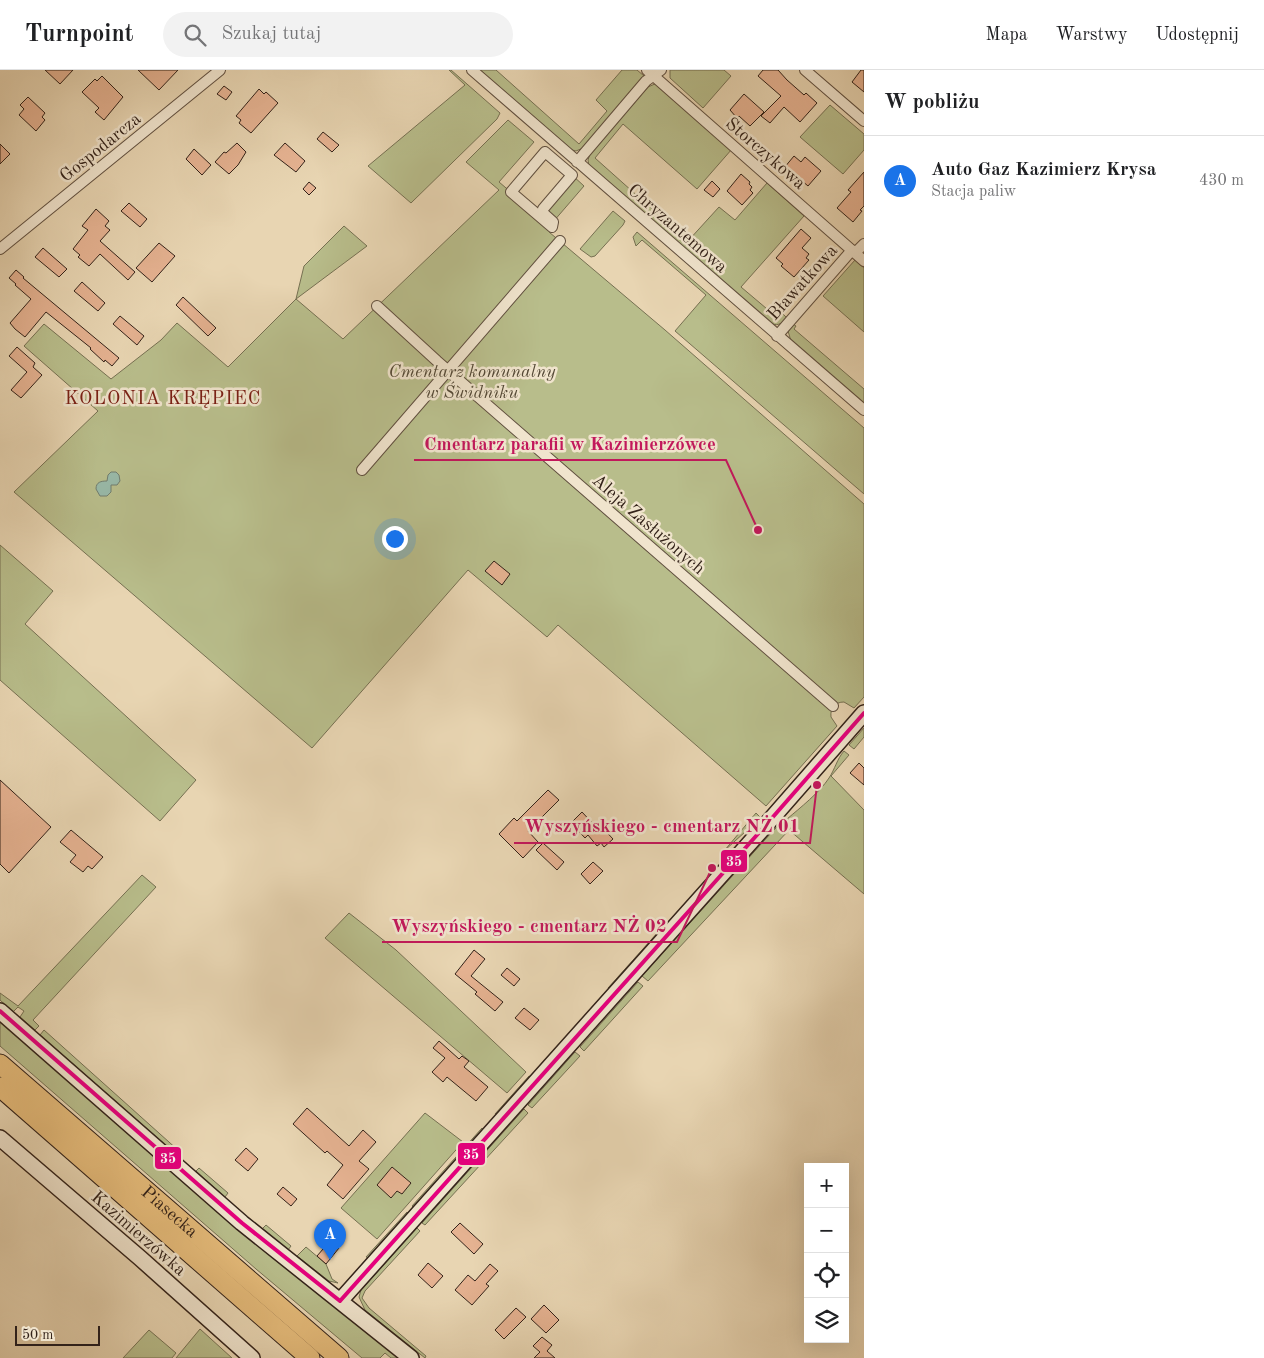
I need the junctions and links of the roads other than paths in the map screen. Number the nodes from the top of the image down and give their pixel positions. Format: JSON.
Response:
{"nodes":[{"id":1,"x":220,"y":70,"type":"edge"},
{"id":2,"x":472,"y":70,"type":"edge"},
{"id":3,"x":805,"y":70,"type":"edge"},
{"id":4,"x":654,"y":72,"type":"edge"},
{"id":5,"x":864,"y":121,"type":"edge"},
{"id":6,"x":577,"y":162,"type":"junction"},
{"id":7,"x":572,"y":175,"type":"joint"},
{"id":8,"x":560,"y":241,"type":"dead end"},
{"id":9,"x":864,"y":244,"type":"edge"},
{"id":10,"x":0,"y":249,"type":"edge"},
{"id":11,"x":854,"y":252,"type":"junction"},
{"id":12,"x":864,"y":261,"type":"edge"},
{"id":13,"x":376,"y":306,"type":"dead end"},
{"id":14,"x":777,"y":336,"type":"junction"},
{"id":15,"x":449,"y":371,"type":"junction"},
{"id":16,"x":864,"y":410,"type":"edge"},
{"id":17,"x":362,"y":470,"type":"dead end"},
{"id":18,"x":833,"y":706,"type":"dead end"},
{"id":19,"x":864,"y":713,"type":"edge"},
{"id":20,"x":0,"y":1011,"type":"edge"},
{"id":21,"x":0,"y":1064,"type":"edge"},
{"id":22,"x":0,"y":1087,"type":"edge"},
{"id":23,"x":0,"y":1138,"type":"edge"},
{"id":24,"x":340,"y":1301,"type":"junction"},
{"id":25,"x":252,"y":1358,"type":"edge"},
{"id":26,"x":310,"y":1358,"type":"edge"},
{"id":27,"x":339,"y":1358,"type":"edge"},
{"id":28,"x":411,"y":1358,"type":"edge"}],
"edges":[{"from":1,"to":10,"type":"street","name":"Gospodarcza"},
{"from":2,"to":6,"type":"street","name":"Chryzantemowa"},
{"from":3,"to":5,"type":"street"},
{"from":4,"to":6,"type":"street"},
{"from":4,"to":11,"type":"street","name":"Storczykowa"},
{"from":6,"to":14,"type":"street","name":"Chryzantemowa"},
{"from":7,"to":7,"type":"street"},
{"from":8,"to":15,"type":"street"},
{"from":9,"to":11,"type":"street","name":"Bławatkowa"},
{"from":11,"to":12,"type":"street","name":"Storczykowa"},
{"from":11,"to":14,"type":"street","name":"Bławatkowa"},
{"from":13,"to":15,"type":"street","name":"Aleja Zasłużonych"},
{"from":14,"to":16,"type":"street","name":"Chryzantemowa"},
{"from":15,"to":17,"type":"street"},
{"from":15,"to":18,"type":"street","name":"Aleja Zasłużonych"},
{"from":19,"to":24,"type":"street"},
{"from":20,"to":24,"type":"street"},
{"from":21,"to":27,"type":"highway","name":"Piasecka"},
{"from":22,"to":26,"type":"highway","name":"Piasecka"},
{"from":23,"to":25,"type":"street","name":"Kazimierzówka"},
{"from":24,"to":28,"type":"street"}]}
